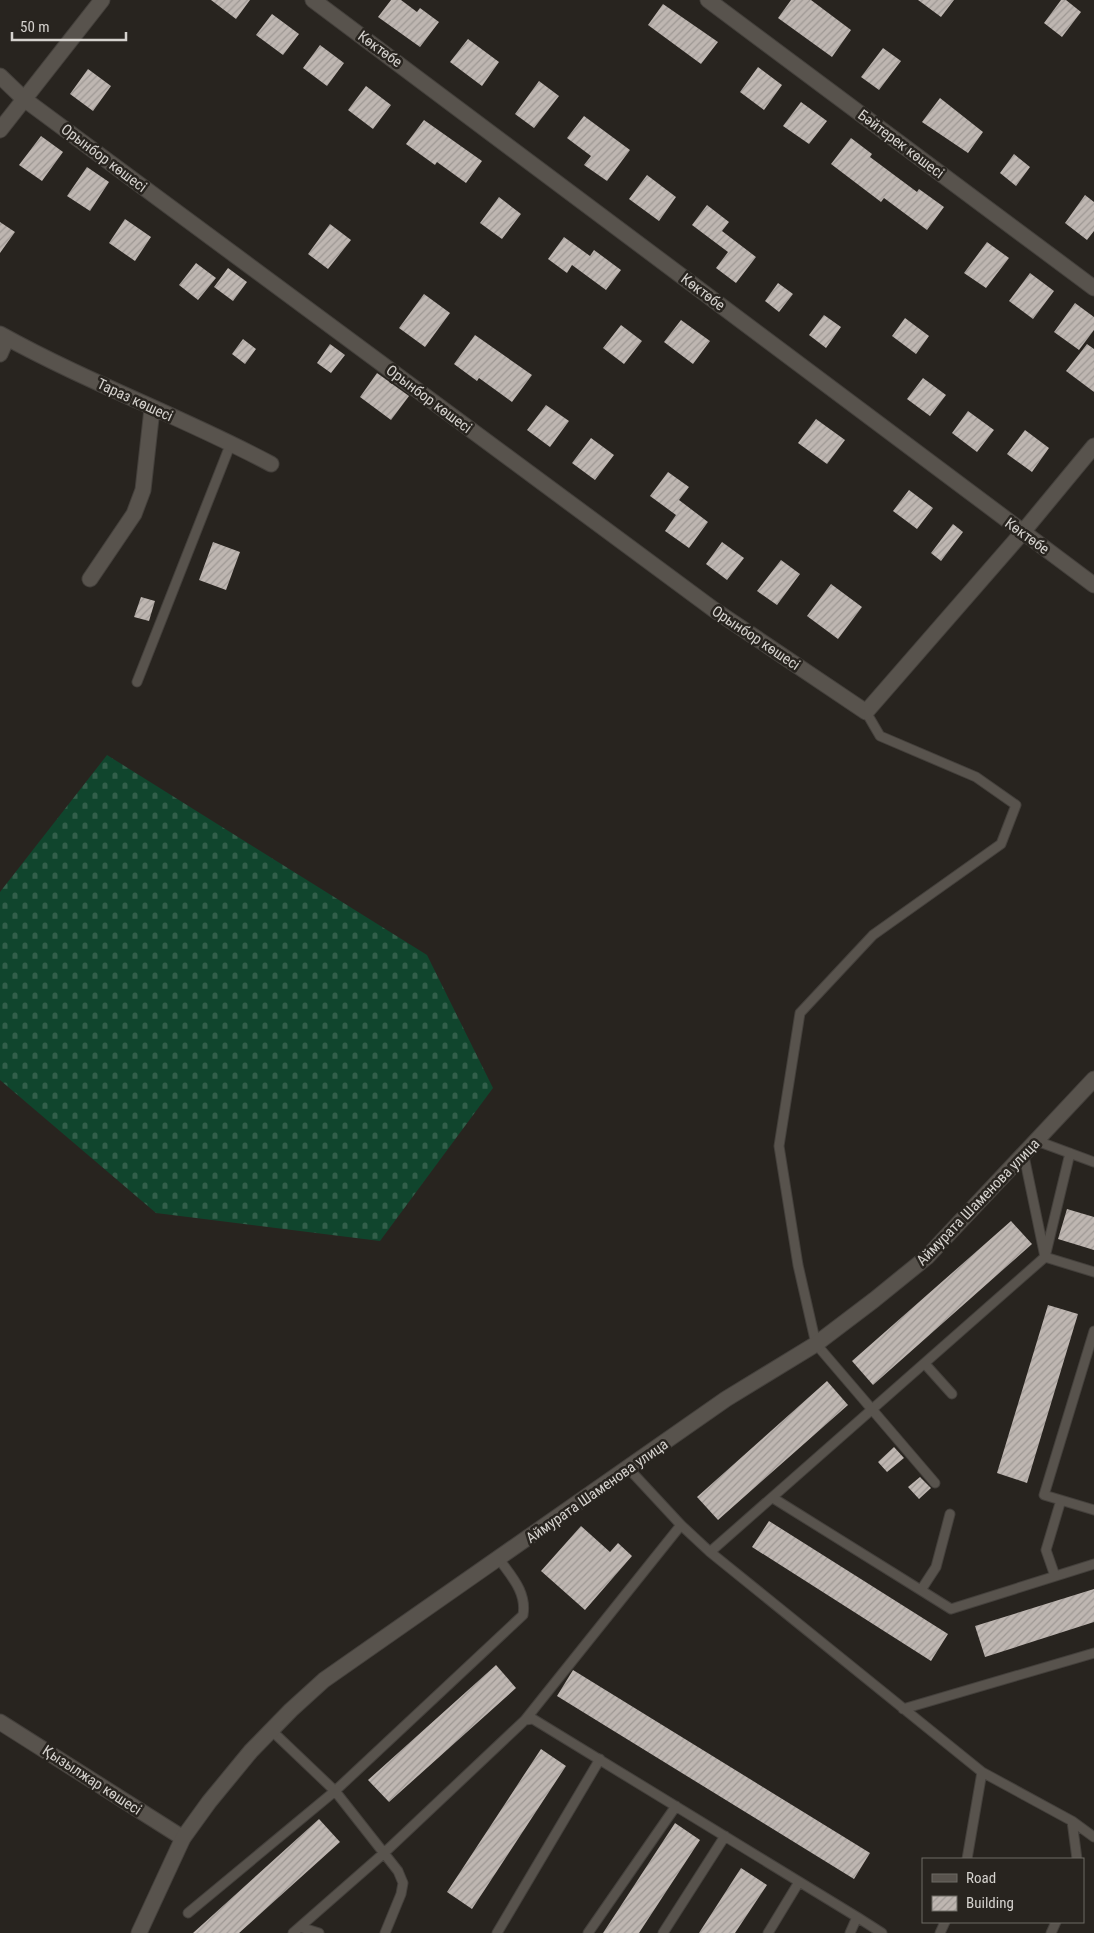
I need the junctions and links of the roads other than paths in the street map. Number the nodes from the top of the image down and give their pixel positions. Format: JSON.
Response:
{"nodes":[{"id":1,"x":102,"y":0,"type":"edge"},
{"id":2,"x":313,"y":0,"type":"edge"},
{"id":3,"x":708,"y":0,"type":"edge"},
{"id":4,"x":0,"y":76,"type":"edge"},
{"id":5,"x":24,"y":99,"type":"junction"},
{"id":6,"x":0,"y":130,"type":"edge"},
{"id":7,"x":1094,"y":288,"type":"edge"},
{"id":8,"x":4,"y":336,"type":"edge"},
{"id":9,"x":0,"y":354,"type":"edge"},
{"id":10,"x":152,"y":409,"type":"junction"},
{"id":11,"x":231,"y":443,"type":"junction"},
{"id":12,"x":1094,"y":446,"type":"edge"},
{"id":13,"x":271,"y":464,"type":"dead end"},
{"id":14,"x":1022,"y":533,"type":"junction"},
{"id":15,"x":90,"y":579,"type":"dead end"},
{"id":16,"x":1094,"y":585,"type":"edge"},
{"id":17,"x":138,"y":682,"type":"dead end"},
{"id":18,"x":866,"y":712,"type":"junction"},
{"id":19,"x":1094,"y":1079,"type":"edge"},
{"id":20,"x":1037,"y":1141,"type":"junction"},
{"id":21,"x":1070,"y":1153,"type":"junction"},
{"id":22,"x":1024,"y":1156,"type":"junction"},
{"id":23,"x":1094,"y":1162,"type":"edge"},
{"id":24,"x":1045,"y":1258,"type":"junction"},
{"id":25,"x":1094,"y":1272,"type":"edge"},
{"id":26,"x":1094,"y":1331,"type":"edge"},
{"id":27,"x":816,"y":1344,"type":"junction"},
{"id":28,"x":925,"y":1364,"type":"junction"},
{"id":29,"x":952,"y":1394,"type":"dead end"},
{"id":30,"x":872,"y":1410,"type":"junction"},
{"id":31,"x":629,"y":1469,"type":"junction"},
{"id":32,"x":935,"y":1483,"type":"dead end"},
{"id":33,"x":773,"y":1498,"type":"junction"},
{"id":34,"x":1061,"y":1500,"type":"junction"},
{"id":35,"x":1094,"y":1510,"type":"edge"},
{"id":36,"x":950,"y":1514,"type":"dead end"},
{"id":37,"x":680,"y":1525,"type":"junction"},
{"id":38,"x":710,"y":1552,"type":"junction"},
{"id":39,"x":499,"y":1559,"type":"junction"},
{"id":40,"x":1094,"y":1564,"type":"edge"},
{"id":41,"x":1055,"y":1576,"type":"junction"},
{"id":42,"x":921,"y":1590,"type":"junction"},
{"id":43,"x":1094,"y":1653,"type":"edge"},
{"id":44,"x":904,"y":1709,"type":"junction"},
{"id":45,"x":525,"y":1720,"type":"junction"},
{"id":46,"x":0,"y":1722,"type":"edge"},
{"id":47,"x":272,"y":1730,"type":"junction"},
{"id":48,"x":600,"y":1759,"type":"junction"},
{"id":49,"x":982,"y":1772,"type":"junction"},
{"id":50,"x":335,"y":1792,"type":"junction"},
{"id":51,"x":676,"y":1806,"type":"junction"},
{"id":52,"x":1072,"y":1821,"type":"junction"},
{"id":53,"x":725,"y":1836,"type":"junction"},
{"id":54,"x":1094,"y":1837,"type":"edge"},
{"id":55,"x":183,"y":1838,"type":"junction"},
{"id":56,"x":383,"y":1854,"type":"junction"},
{"id":57,"x":967,"y":1858,"type":"edge"},
{"id":58,"x":1077,"y":1858,"type":"edge"},
{"id":59,"x":799,"y":1882,"type":"junction"},
{"id":60,"x":188,"y":1913,"type":"dead end"},
{"id":61,"x":857,"y":1917,"type":"junction"},
{"id":62,"x":297,"y":1930,"type":"edge"},
{"id":63,"x":139,"y":1933,"type":"edge"},
{"id":64,"x":320,"y":1933,"type":"edge"},
{"id":65,"x":385,"y":1933,"type":"edge"},
{"id":66,"x":497,"y":1933,"type":"edge"},
{"id":67,"x":588,"y":1933,"type":"edge"},
{"id":68,"x":663,"y":1933,"type":"edge"},
{"id":69,"x":768,"y":1933,"type":"edge"},
{"id":70,"x":850,"y":1933,"type":"edge"},
{"id":71,"x":882,"y":1933,"type":"edge"}],
"edges":[{"from":1,"to":5,"type":"street"},
{"from":2,"to":14,"type":"street","name":"Көктөбе"},
{"from":3,"to":7,"type":"street","name":"Бәйтерек көшесі"},
{"from":4,"to":5,"type":"street","name":"Орынбор көшесі"},
{"from":5,"to":6,"type":"street"},
{"from":5,"to":18,"type":"street","name":"Орынбор көшесі"},
{"from":8,"to":9,"type":"street"},
{"from":8,"to":10,"type":"street","name":"Тараз көшесі"},
{"from":10,"to":11,"type":"street","name":"Тараз көшесі"},
{"from":10,"to":15,"type":"street"},
{"from":11,"to":13,"type":"street","name":"Тараз көшесі"},
{"from":11,"to":17,"type":"lane"},
{"from":12,"to":14,"type":"street"},
{"from":14,"to":16,"type":"street","name":"Көктөбе"},
{"from":14,"to":18,"type":"street"},
{"from":18,"to":27,"type":"lane"},
{"from":19,"to":20,"type":"street","name":"Аймурата Шаменова улица"},
{"from":20,"to":21,"type":"lane"},
{"from":20,"to":22,"type":"street","name":"Аймурата Шаменова улица"},
{"from":21,"to":23,"type":"lane"},
{"from":21,"to":24,"type":"lane"},
{"from":22,"to":24,"type":"lane"},
{"from":22,"to":27,"type":"street","name":"Аймурата Шаменова улица"},
{"from":24,"to":25,"type":"lane"},
{"from":24,"to":28,"type":"lane"},
{"from":26,"to":34,"type":"lane"},
{"from":27,"to":30,"type":"lane"},
{"from":27,"to":31,"type":"street","name":"Аймурата Шаменова улица"},
{"from":28,"to":29,"type":"lane"},
{"from":28,"to":30,"type":"lane"},
{"from":30,"to":32,"type":"lane"},
{"from":30,"to":33,"type":"lane"},
{"from":31,"to":37,"type":"lane"},
{"from":31,"to":39,"type":"street","name":"Аймурата Шаменова улица"},
{"from":33,"to":38,"type":"lane"},
{"from":33,"to":42,"type":"lane"},
{"from":34,"to":35,"type":"lane"},
{"from":34,"to":41,"type":"lane"},
{"from":36,"to":42,"type":"lane"},
{"from":37,"to":38,"type":"lane"},
{"from":37,"to":45,"type":"lane"},
{"from":38,"to":44,"type":"lane"},
{"from":39,"to":47,"type":"street","name":"Аймурата Шаменова улица"},
{"from":39,"to":50,"type":"lane"},
{"from":40,"to":41,"type":"lane"},
{"from":41,"to":42,"type":"lane"},
{"from":43,"to":44,"type":"lane"},
{"from":44,"to":49,"type":"lane"},
{"from":45,"to":48,"type":"lane"},
{"from":45,"to":56,"type":"lane"},
{"from":46,"to":55,"type":"street","name":"Қызылжар көшесі"},
{"from":47,"to":50,"type":"lane"},
{"from":47,"to":55,"type":"street","name":"Аймурата Шаменова улица"},
{"from":48,"to":51,"type":"lane"},
{"from":48,"to":66,"type":"lane"},
{"from":49,"to":52,"type":"lane"},
{"from":49,"to":57,"type":"lane"},
{"from":50,"to":56,"type":"lane"},
{"from":50,"to":60,"type":"lane"},
{"from":51,"to":53,"type":"lane"},
{"from":51,"to":67,"type":"lane"},
{"from":52,"to":54,"type":"lane"},
{"from":52,"to":58,"type":"lane"},
{"from":53,"to":59,"type":"lane"},
{"from":53,"to":68,"type":"lane"},
{"from":55,"to":63,"type":"street","name":"Аймурата Шаменова улица"},
{"from":56,"to":62,"type":"lane"},
{"from":56,"to":65,"type":"lane"},
{"from":59,"to":61,"type":"lane"},
{"from":59,"to":69,"type":"lane"},
{"from":61,"to":70,"type":"lane"},
{"from":61,"to":71,"type":"lane"},
{"from":62,"to":64,"type":"lane"}]}
